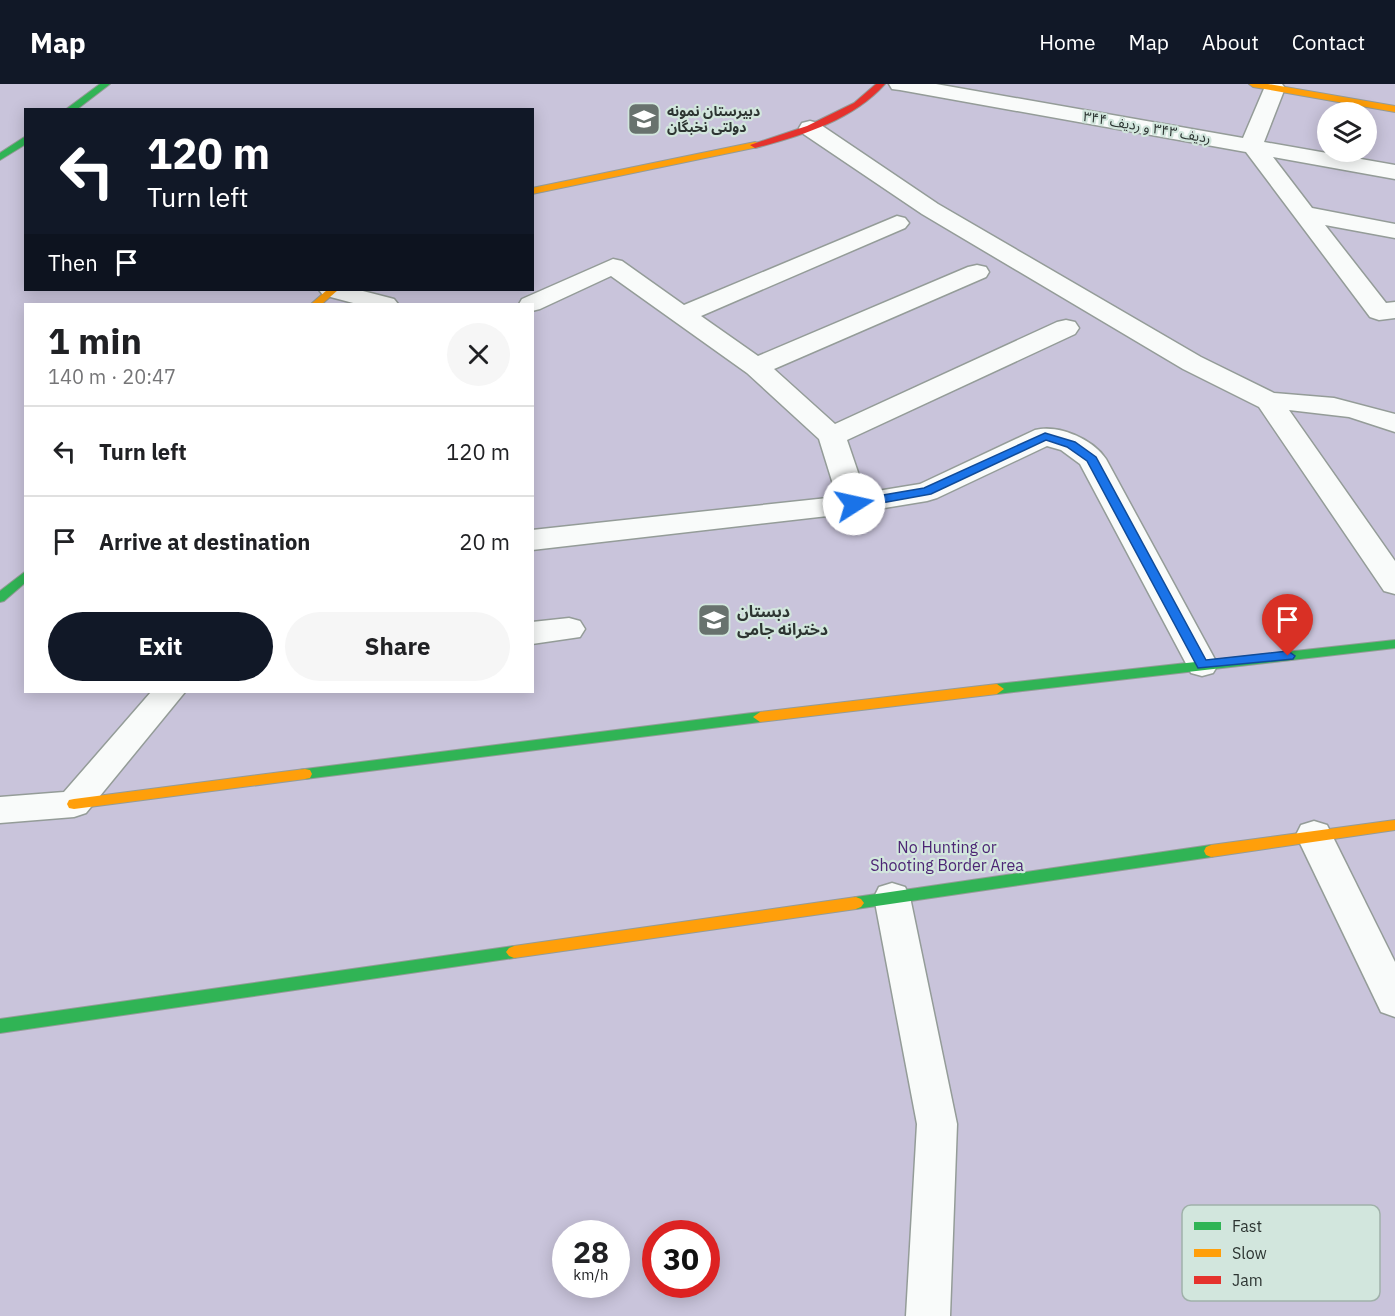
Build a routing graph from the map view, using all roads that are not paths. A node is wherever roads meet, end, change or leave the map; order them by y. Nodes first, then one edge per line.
1 (106, 84) edge
2 (881, 84) edge
3 (900, 84) edge
4 (1264, 86) edge
5 (72, 108) edge
6 (1395, 109) edge
7 (810, 128) junction
8 (24, 140) edge
9 (1252, 145) junction
10 (3, 152) edge
11 (1395, 172) edge
12 (534, 191) edge
13 (1304, 214) junction
14 (897, 223) dead end
15 (1395, 231) edge
16 (977, 273) dead end
17 (327, 295) edge
18 (379, 303) edge
19 (533, 303) edge
20 (1395, 310) edge
21 (682, 315) junction
22 (1066, 328) dead end
23 (756, 367) junction
24 (1269, 401) junction
25 (1395, 424) edge
26 (832, 436) junction
27 (854, 504) junction
28 (534, 540) edge
29 (24, 577) edge
30 (1395, 584) edge
31 (0, 598) edge
32 (569, 629) dead end
33 (534, 633) edge
34 (1395, 644) edge
35 (1203, 665) junction
36 (168, 693) edge
37 (74, 804) junction
38 (0, 810) edge
39 (1395, 825) edge
40 (1314, 835) junction
41 (892, 897) junction
42 (1395, 1001) edge
43 (0, 1026) edge
44 (928, 1316) edge

1 - 5 street
2 - 7 street
3 - 9 street, ردیف ۳۴۳ و ردیف ۳۴۴
4 - 6 street
4 - 9 street
7 - 12 street
7 - 24 street
8 - 10 street
9 - 11 street, ردیف ۳۴۳ و ردیف ۳۴۴
9 - 13 street
13 - 15 street
13 - 20 street
14 - 21 street
16 - 23 street
17 - 18 street
19 - 21 street
21 - 23 street
22 - 26 street
23 - 26 street
24 - 25 street
24 - 30 street
26 - 27 street
27 - 28 street
27 - 35 street
29 - 31 street
32 - 33 street
34 - 35 street
35 - 37 street
36 - 37 street
37 - 38 street
39 - 40 street
40 - 41 street
40 - 42 street
41 - 43 street
41 - 44 street

